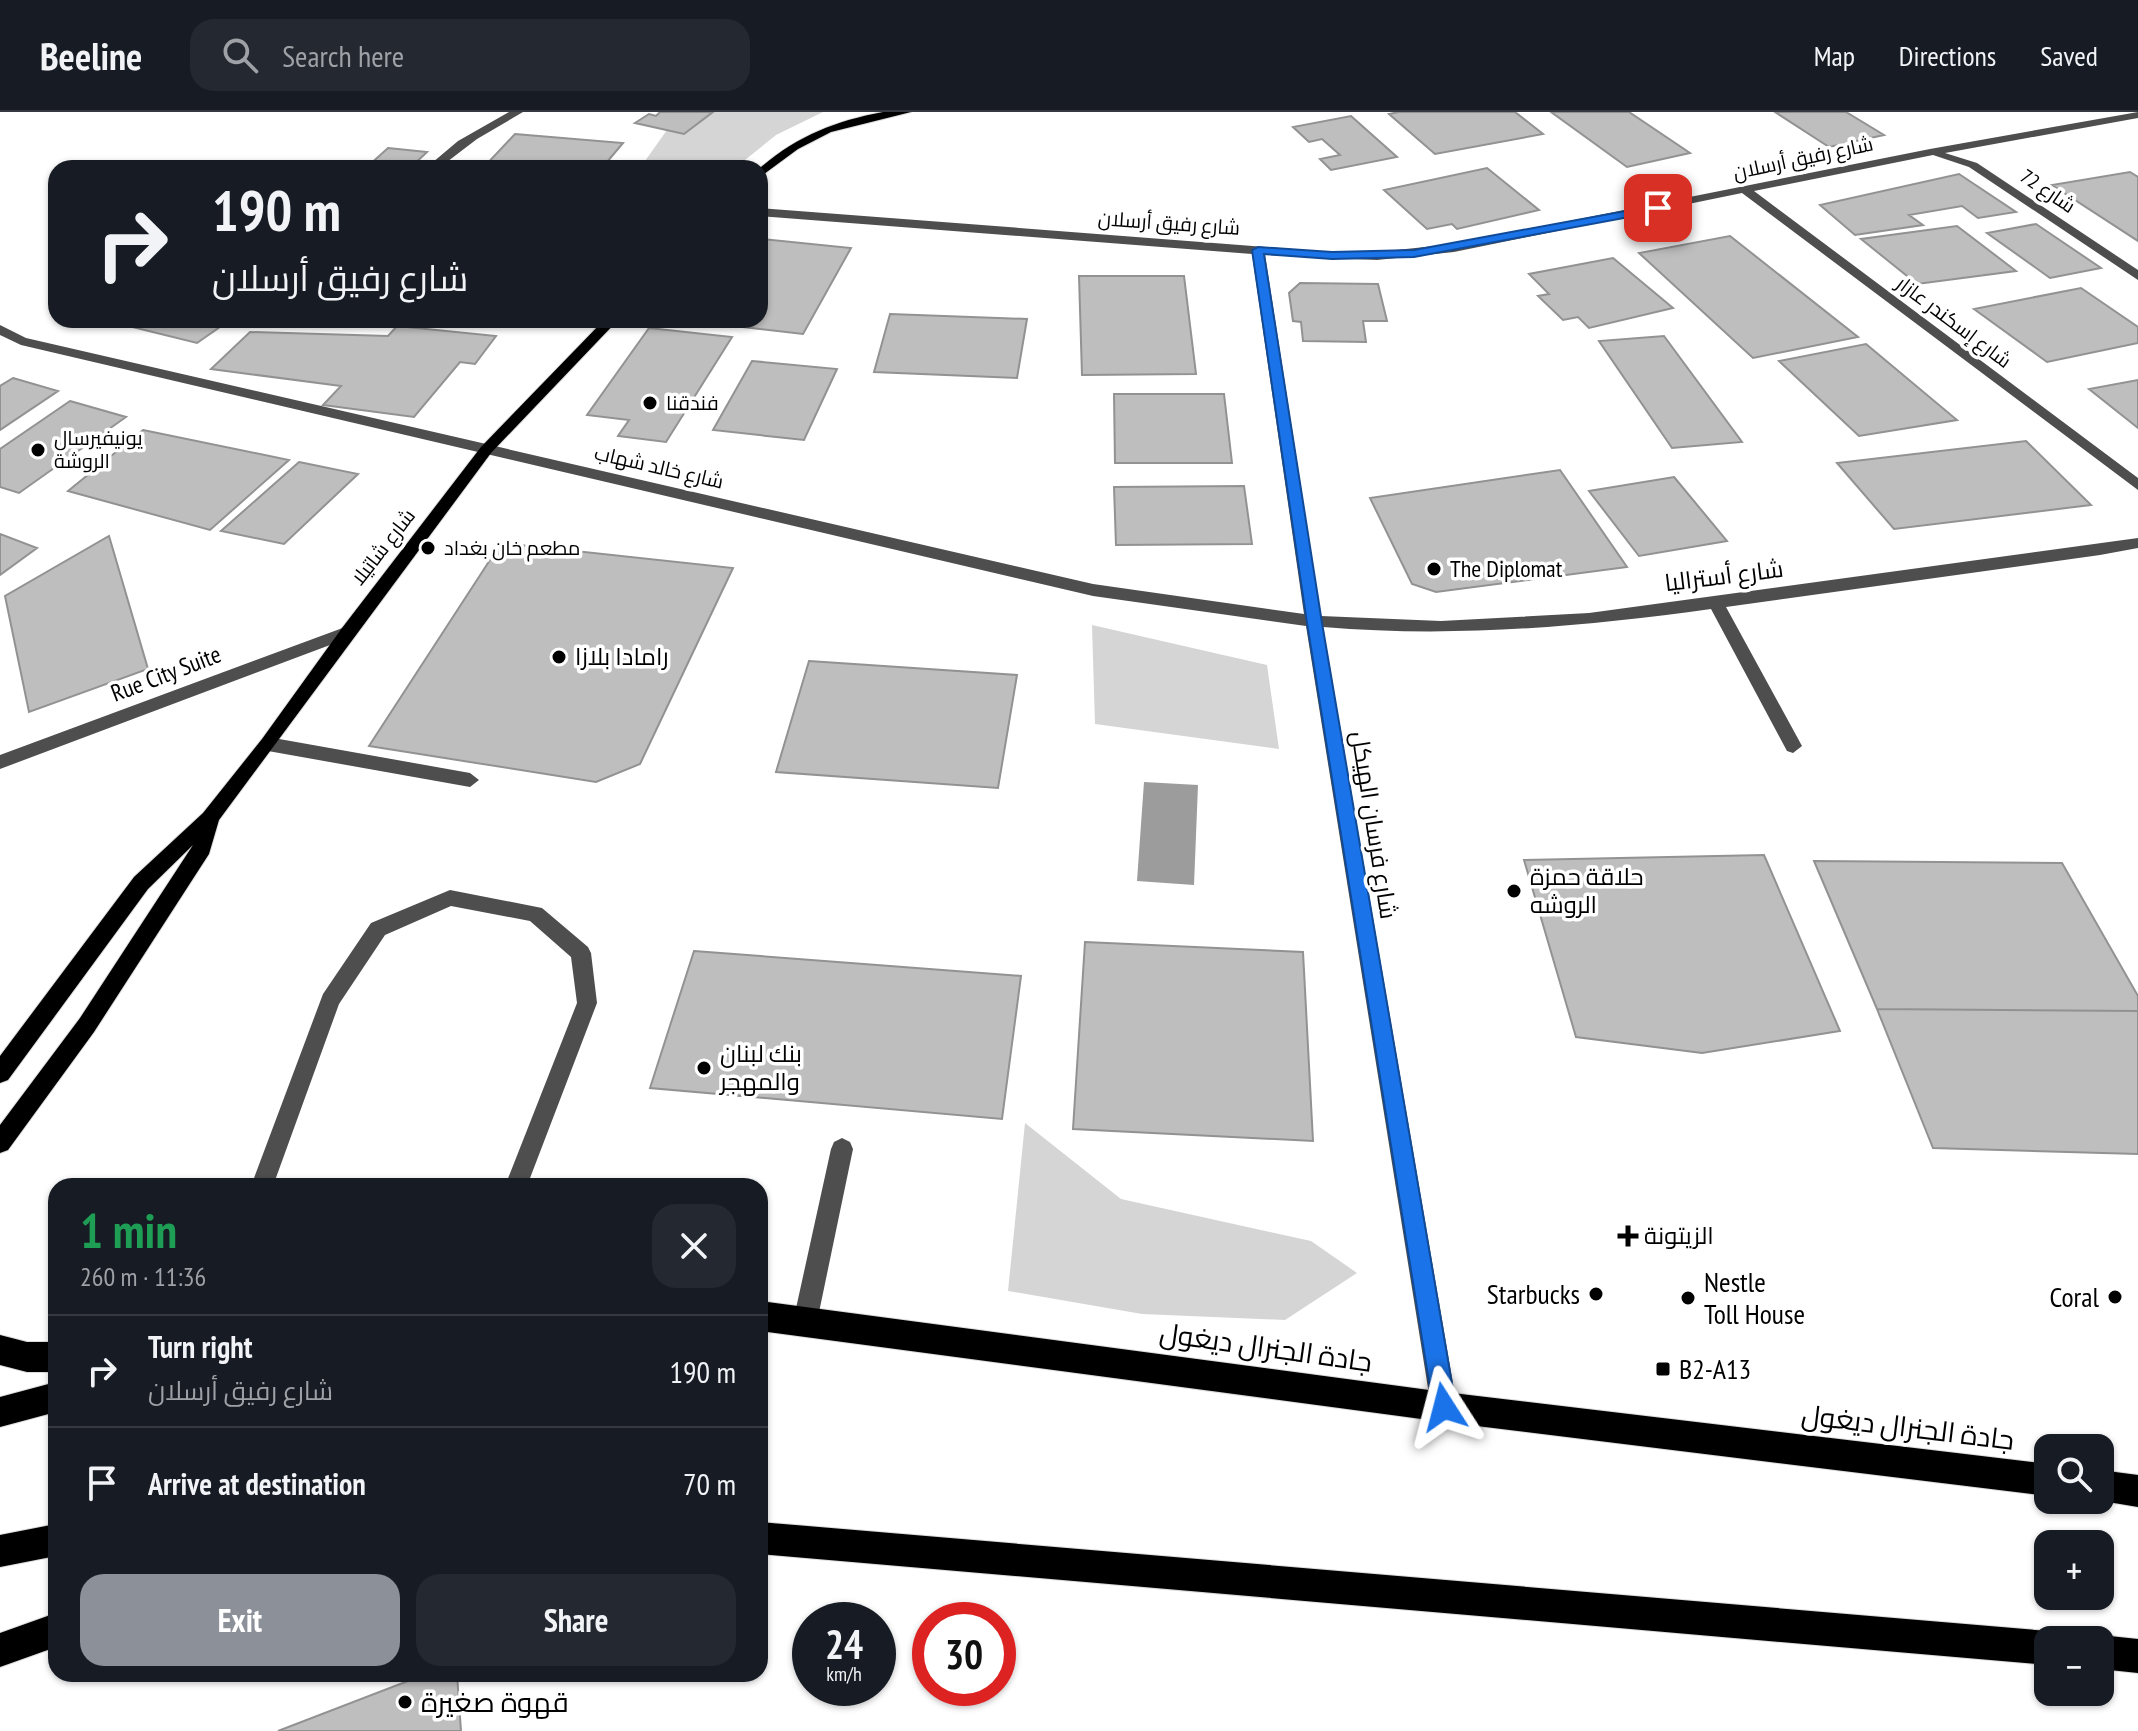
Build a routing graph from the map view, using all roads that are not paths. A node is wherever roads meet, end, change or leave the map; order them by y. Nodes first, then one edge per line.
1 (518, 112) edge
2 (906, 112) edge
3 (2138, 115) edge
4 (1930, 152) junction
5 (441, 160) edge
6 (768, 168) edge
7 (1746, 191) junction
8 (768, 213) edge
9 (1258, 250) junction
10 (2138, 276) edge
11 (603, 328) edge
12 (0, 329) edge
13 (486, 450) junction
14 (2138, 485) edge
15 (2138, 543) edge
16 (1715, 602) junction
17 (1314, 623) junction
18 (348, 632) junction
19 (268, 744) junction
20 (1793, 746) dead end
21 (0, 762) edge
22 (470, 780) dead end
23 (210, 818) junction
24 (0, 1073) edge
25 (0, 1143) edge
26 (842, 1149) dead end
27 (265, 1178) edge
28 (519, 1178) edge
29 (768, 1317) edge
30 (805, 1322) junction
31 (0, 1350) edge
32 (48, 1357) edge
33 (48, 1399) edge
34 (1444, 1407) junction
35 (0, 1412) edge
36 (2034, 1478) edge
37 (2114, 1488) edge
38 (2138, 1491) edge
39 (768, 1539) edge
40 (48, 1542) edge
41 (0, 1551) edge
42 (48, 1633) edge
43 (2034, 1647) edge
44 (0, 1650) edge
45 (2114, 1653) edge
46 (2138, 1656) edge

1 - 5 street
2 - 6 main road
3 - 4 street, شارع رفيق أرسلان
4 - 7 street, شارع رفيق أرسلان
4 - 10 street, شارع 72
7 - 9 street, شارع رفيق أرسلان
7 - 14 street, شارع إسكندر عازار
8 - 9 street, شارع رفيق أرسلان
9 - 17 street, شارع فرسان الهيكل
11 - 13 main road, شارع شاتيلا
12 - 13 street, شارع خالد شهاب
13 - 17 street, شارع خالد شهاب
13 - 18 main road, شارع شاتيلا
15 - 16 street, شارع أستراليا
16 - 17 street, شارع أستراليا
16 - 20 street
17 - 34 street, شارع فرسان الهيكل
18 - 19 main road, شارع شاتيلا
18 - 21 street, Rue City Suite
19 - 22 street
19 - 23 main road, شارع شاتيلا
23 - 24 main road, شارع شاتيلا
23 - 25 main road, شارع شاتيلا
26 - 30 street
27 - 28 street
29 - 30 highway, جادة الجنرال ديغول
30 - 34 highway, جادة الجنرال ديغول
31 - 32 highway
33 - 35 highway
34 - 36 highway, جادة الجنرال ديغول
37 - 38 highway
39 - 43 highway
40 - 41 highway
42 - 44 highway
45 - 46 highway

